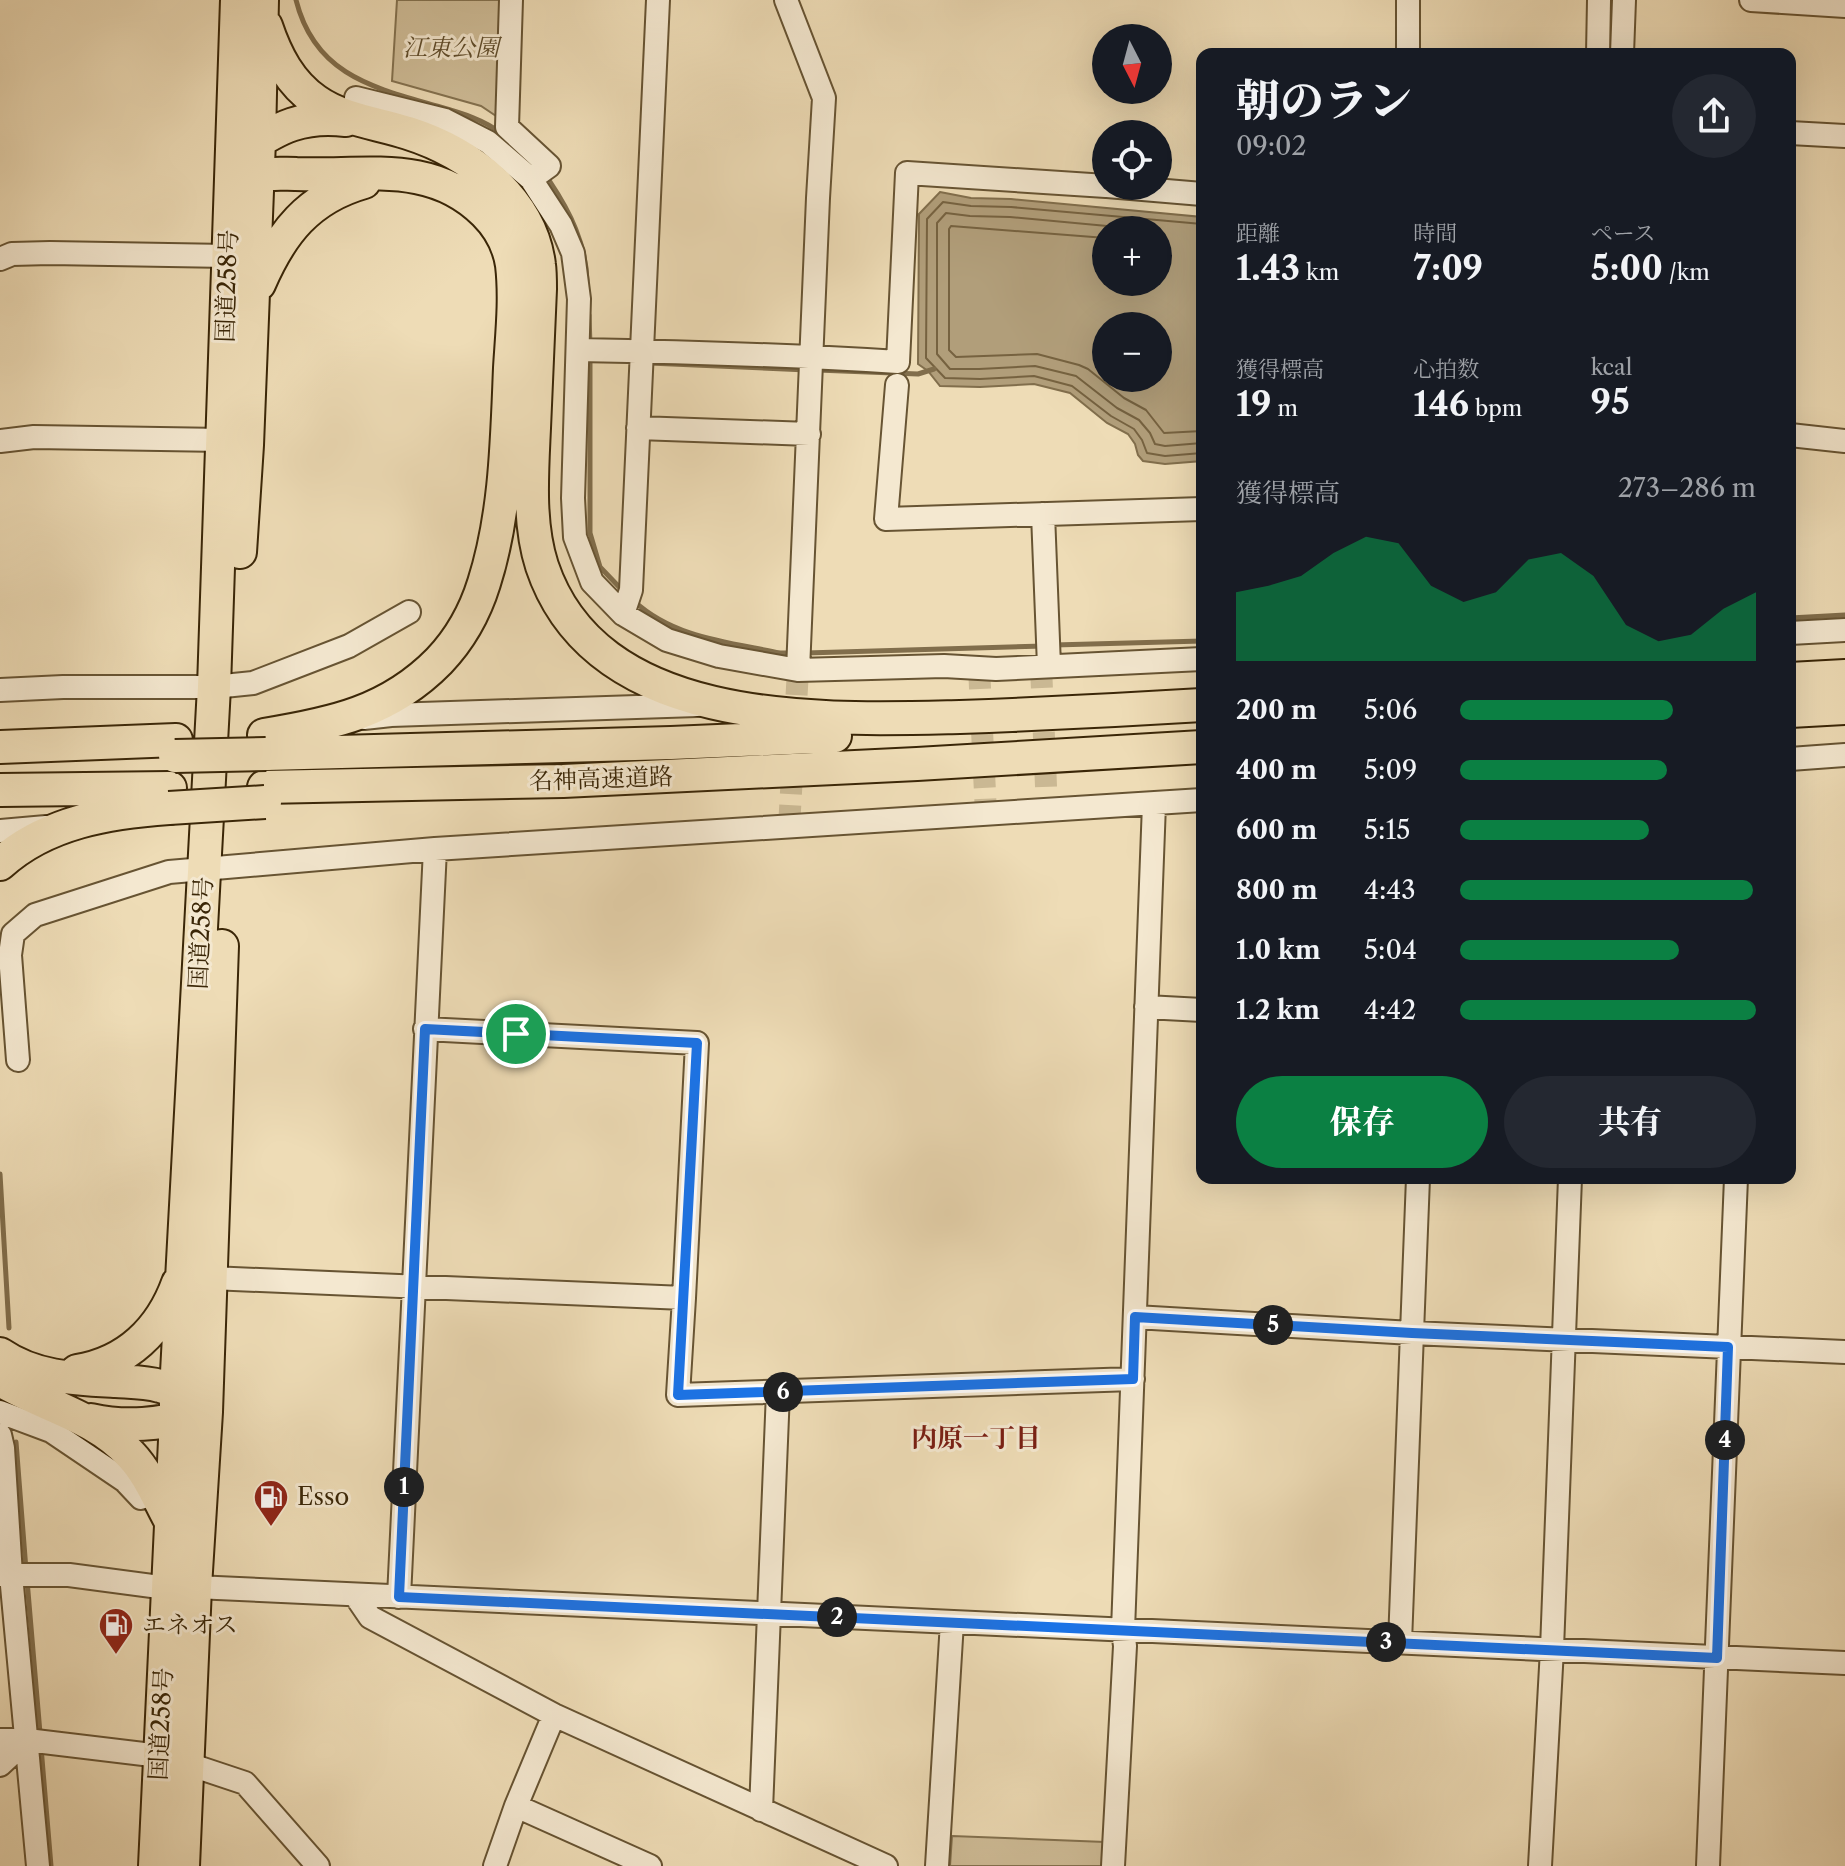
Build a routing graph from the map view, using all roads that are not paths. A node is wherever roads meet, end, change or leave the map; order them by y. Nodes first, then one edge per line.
1 (511, 0) edge
2 (658, 0) edge
3 (786, 0) edge
4 (1408, 0) edge
5 (1599, 0) edge
6 (1624, 0) edge
7 (1751, 0) edge
8 (254, 4) edge
9 (1845, 6) edge
10 (1408, 48) edge
11 (1598, 48) edge
12 (1622, 48) edge
13 (360, 110) junction
14 (1796, 133) edge
15 (1845, 136) edge
16 (259, 140) junction
17 (245, 166) junction
18 (407, 175) junction
19 (531, 179) junction
20 (1092, 185) edge
21 (1172, 192) edge
22 (1196, 194) edge
23 (228, 256) junction
24 (0, 259) edge
25 (251, 317) junction
26 (586, 350) junction
27 (641, 359) junction
28 (812, 366) junction
29 (897, 385) dead end
30 (638, 428) junction
31 (809, 434) junction
32 (1796, 436) edge
33 (223, 440) junction
34 (0, 441) edge
35 (1845, 441) edge
36 (1196, 509) edge
37 (1043, 514) junction
38 (627, 602) junction
39 (409, 612) dead end
40 (1845, 630) edge
41 (1796, 633) edge
42 (1049, 652) junction
43 (799, 659) junction
44 (1196, 659) edge
45 (1845, 676) edge
46 (1796, 679) edge
47 (223, 686) junction
48 (0, 690) edge
49 (1196, 705) edge
50 (733, 707) junction
51 (1845, 708) edge
52 (1796, 711) edge
53 (1196, 715) edge
54 (335, 722) junction
55 (265, 744) junction
56 (0, 747) edge
57 (1196, 747) edge
58 (176, 748) junction
59 (1845, 755) edge
60 (0, 758) edge
61 (1796, 759) edge
62 (0, 790) edge
63 (170, 798) junction
64 (1196, 800) edge
65 (1154, 804) junction
66 (75, 823) junction
67 (0, 831) edge
68 (435, 849) junction
69 (0, 864) edge
70 (215, 867) junction
71 (1146, 1007) junction
72 (1196, 1010) edge
73 (425, 1029) junction
74 (18, 1060) dead end
75 (1418, 1184) edge
76 (1570, 1184) edge
77 (1736, 1184) edge
78 (197, 1274) junction
79 (413, 1286) junction
80 (684, 1298) junction
81 (1135, 1317) junction
82 (1412, 1333) junction
83 (1564, 1339) junction
84 (1728, 1347) junction
85 (1845, 1352) edge
86 (0, 1354) edge
87 (46, 1374) junction
88 (1133, 1379) junction
89 (0, 1380) edge
90 (778, 1392) junction
91 (186, 1407) junction
92 (0, 1412) edge
93 (83, 1419) junction
94 (0, 1435) edge
95 (141, 1498) dead end
96 (171, 1523) junction
97 (16, 1575) edge
98 (181, 1588) junction
99 (355, 1595) junction
100 (399, 1597) junction
101 (769, 1614) junction
102 (952, 1622) junction
103 (1123, 1630) junction
104 (1400, 1642) junction
105 (1552, 1649) junction
106 (1717, 1658) junction
107 (1845, 1663) edge
108 (554, 1715) junction
109 (0, 1740) edge
110 (36, 1741) junction
111 (174, 1760) junction
112 (0, 1765) edge
113 (516, 1806) junction
114 (761, 1810) junction
115 (38, 1866) edge
116 (155, 1866) edge
117 (183, 1866) edge
118 (318, 1866) edge
119 (495, 1866) edge
120 (650, 1866) edge
121 (886, 1866) edge
122 (937, 1866) edge
123 (1113, 1866) edge
124 (1540, 1866) edge
125 (1708, 1866) edge

1 - 19 street
2 - 27 street
3 - 28 street
4 - 10 street
5 - 11 street
6 - 12 street
7 - 9 street
8 - 13 highway
8 - 16 highway, 国道258号
8 - 17 highway, 国道258号
13 - 16 highway
13 - 19 street
13 - 50 highway
14 - 15 street
16 - 17 highway, 国道258号
17 - 18 highway
17 - 23 highway, 国道258号
17 - 25 highway, 国道258号
18 - 25 highway
18 - 54 highway
19 - 26 street
20 - 28 street
21 - 22 street
23 - 24 street
23 - 33 highway, 国道258号
25 - 47 highway, 国道258号
26 - 27 street
26 - 38 street
27 - 28 street
27 - 30 street
28 - 31 street
29 - 37 street
30 - 31 street
30 - 38 street
31 - 43 street
32 - 35 street
33 - 34 street
33 - 47 highway, 国道258号
36 - 37 street
37 - 42 street
38 - 43 street
39 - 47 street
40 - 41 street
42 - 43 street
42 - 44 street
45 - 46 highway
47 - 48 street
47 - 70 highway, 国道258号
49 - 50 highway
50 - 54 street
51 - 52 highway
53 - 55 highway, 名神高速道路
54 - 55 highway
55 - 58 highway
56 - 58 highway
57 - 63 highway, 名神高速道路
58 - 60 highway
59 - 61 street
62 - 63 highway, 名神高速道路
63 - 66 highway
64 - 65 street
65 - 68 street
65 - 71 street
66 - 67 street
66 - 69 highway
68 - 70 street
68 - 73 street
70 - 74 street
70 - 78 highway, 国道258号
71 - 72 street
71 - 81 street
73 - 79 street
73 - 80 street
75 - 82 street
76 - 83 street
77 - 84 street
78 - 79 street
78 - 87 highway
78 - 91 highway, 国道258号
79 - 80 street
79 - 100 street
80 - 90 street
81 - 82 street
81 - 88 street
82 - 83 street
82 - 104 street
83 - 84 street
83 - 105 street
84 - 85 street
84 - 106 street
86 - 87 highway
87 - 91 highway
88 - 90 street
88 - 103 street
89 - 93 highway
90 - 101 street
91 - 93 highway
91 - 96 highway, 国道258号
91 - 98 highway, 国道258号
92 - 95 street
93 - 96 highway
94 - 97 street
96 - 98 highway, 国道258号
97 - 98 street
97 - 110 street
98 - 99 street
98 - 111 highway, 国道258号
99 - 100 street
99 - 108 street
100 - 101 street
101 - 102 street
101 - 114 street
102 - 103 street
102 - 122 street
103 - 104 street
103 - 123 street
104 - 105 street
105 - 106 street
105 - 124 street
106 - 107 street
106 - 125 street
108 - 113 street
108 - 114 street
109 - 110 street
110 - 111 street
110 - 112 street
110 - 115 street
111 - 116 highway, 国道258号
111 - 117 highway, 国道258号
111 - 118 street
113 - 119 street
113 - 120 street
114 - 121 street

